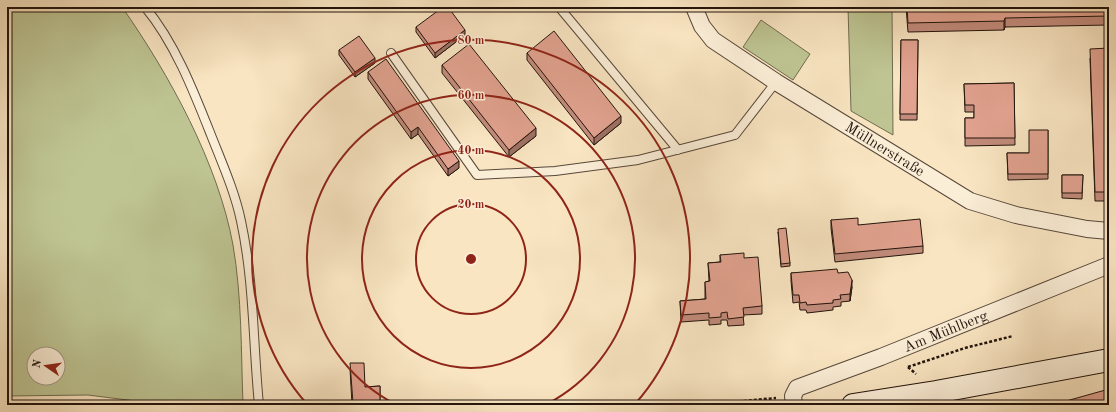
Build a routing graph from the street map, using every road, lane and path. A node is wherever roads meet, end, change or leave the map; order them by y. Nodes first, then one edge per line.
1 (144, 7) edge
2 (559, 7) edge
3 (694, 7) edge
4 (391, 53) dead end
5 (776, 82) junction
6 (678, 150) junction
7 (1109, 231) edge
8 (1109, 265) edge
9 (1013, 336) dead end
10 (881, 357) junction
11 (1109, 360) edge
12 (908, 367) junction
13 (936, 392) junction
14 (793, 401) edge
15 (259, 405) edge
16 (699, 405) edge
17 (853, 405) edge

1 - 15 lane
2 - 6 lane
3 - 5 street, Müllnerstraße
4 - 6 lane
5 - 6 lane
5 - 7 street, Müllnerstraße
8 - 10 street, Am Mühlberg
9 - 12 path
10 - 12 path
10 - 14 street, Am Mühlberg
11 - 13 main road
12 - 13 path
13 - 17 main road
14 - 16 path

